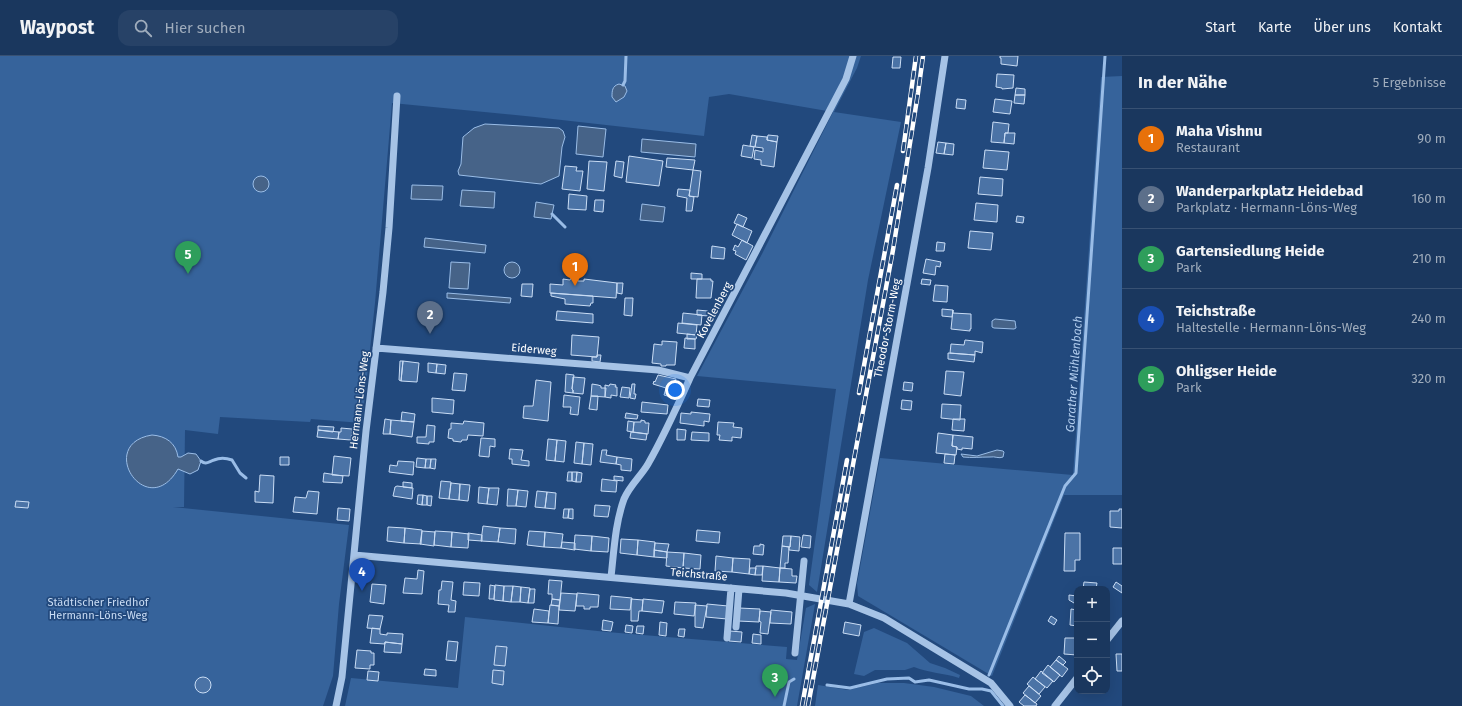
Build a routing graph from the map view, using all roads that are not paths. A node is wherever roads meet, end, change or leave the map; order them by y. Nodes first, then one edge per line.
1 (853, 56) edge
2 (945, 56) edge
3 (397, 96) dead end
4 (376, 348) junction
5 (690, 378) junction
6 (354, 555) junction
7 (804, 561) dead end
8 (611, 578) junction
9 (731, 588) junction
10 (739, 589) junction
11 (802, 595) junction
12 (849, 604) junction
13 (1122, 621) edge
14 (736, 627) dead end
15 (1110, 636) edge
16 (727, 638) dead end
17 (795, 652) dead end
18 (1074, 682) edge
19 (336, 706) edge
20 (1010, 706) edge
21 (1055, 706) edge

1 - 5 street, Kovelenberg
2 - 12 street, Theodor-Storm-Weg
3 - 4 street, Hermann-Löns-Weg
4 - 5 street, Eiderweg
4 - 6 street, Hermann-Löns-Weg
5 - 8 street, Kovelenberg
6 - 8 street, Teichstraße
6 - 19 street, Hermann-Löns-Weg
7 - 11 street
8 - 9 street, Teichstraße
9 - 10 street, Teichstraße
9 - 16 street
10 - 11 street, Teichstraße
10 - 14 street
11 - 12 street, Teichstraße
11 - 17 street
12 - 20 street, Teichstraße
13 - 15 street
18 - 21 street

